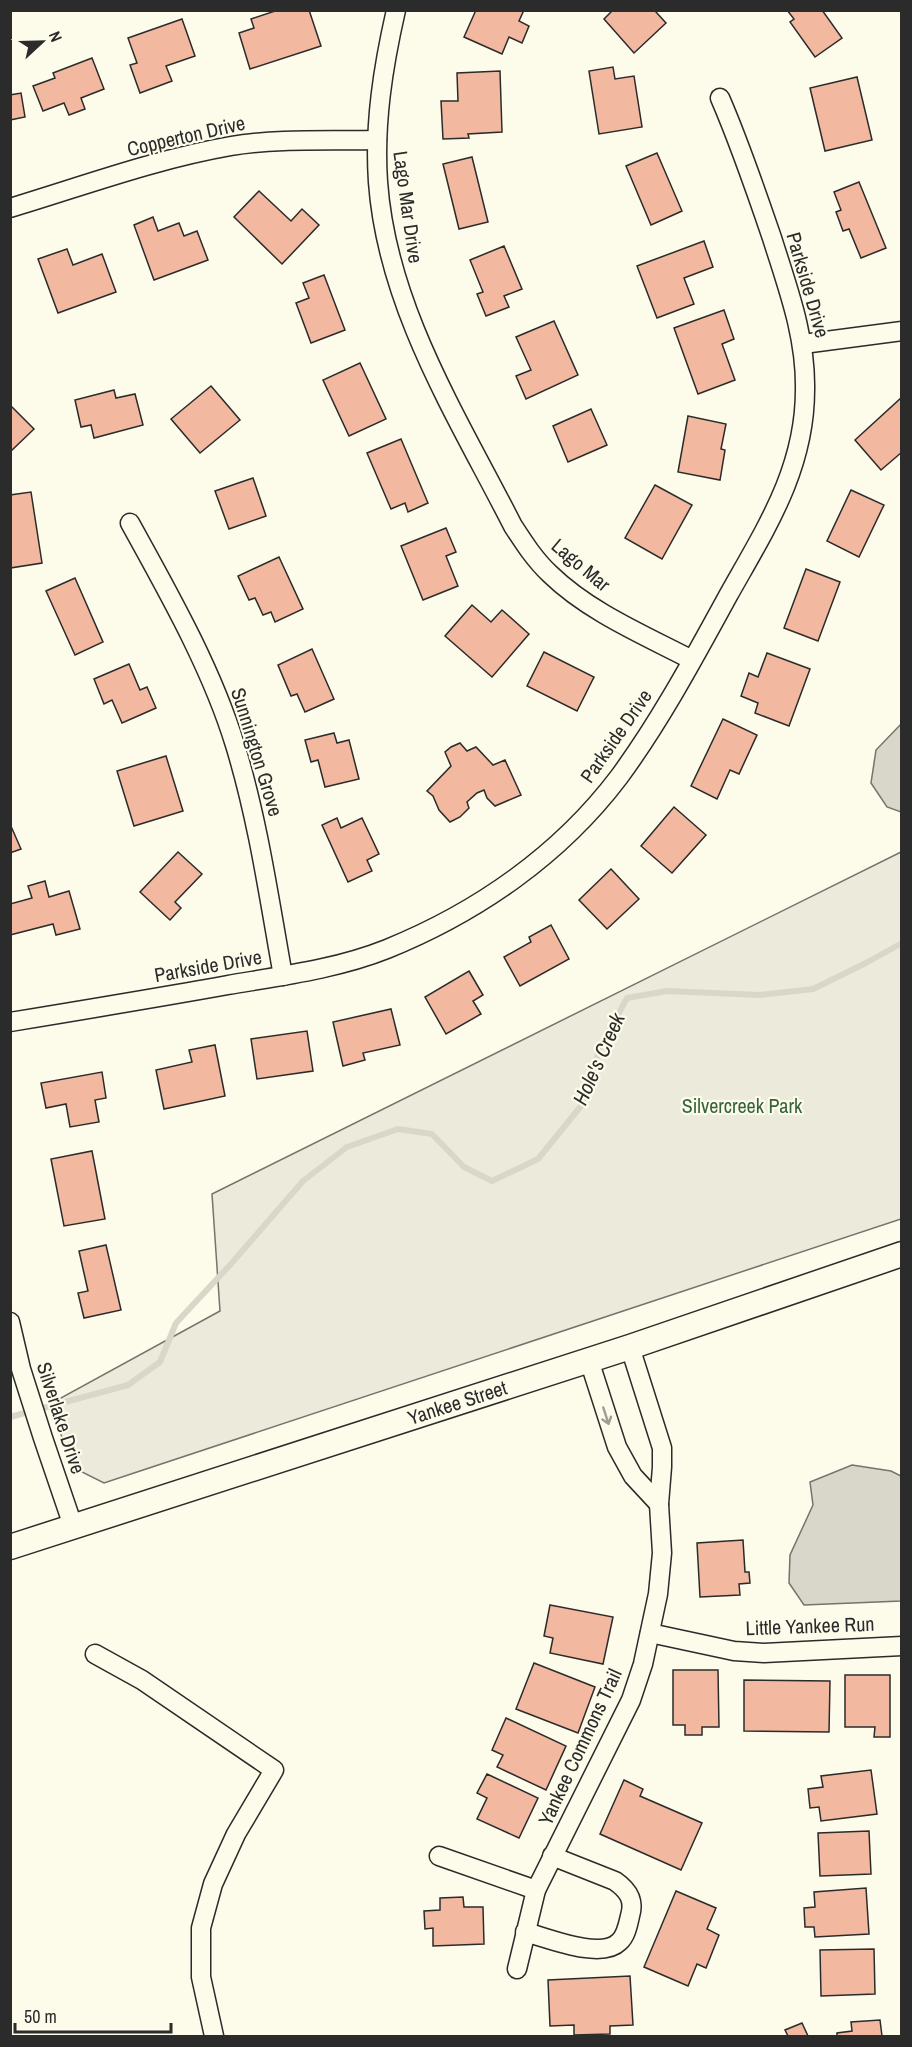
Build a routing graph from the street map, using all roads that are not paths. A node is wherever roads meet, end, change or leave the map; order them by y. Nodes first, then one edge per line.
1 (396, 10) edge
2 (720, 98) dead end
3 (377, 140) junction
4 (10, 208) edge
5 (902, 331) edge
6 (803, 344) junction
7 (481, 463) joint
8 (130, 523) dead end
9 (692, 660) junction
10 (283, 976) junction
11 (10, 1022) edge
12 (902, 1254) edge
13 (10, 1322) edge
14 (630, 1347) junction
15 (589, 1360) junction
16 (659, 1504) junction
17 (74, 1526) junction
18 (10, 1547) edge
19 (650, 1633) junction
20 (902, 1646) edge
21 (94, 1654) dead end
22 (439, 1856) dead end
23 (552, 1856) junction
24 (537, 1890) junction
25 (525, 1932) junction
26 (517, 1969) dead end
27 (214, 2037) edge

1 - 3 street, Lago Mar Drive
2 - 6 street, Parkside Drive
3 - 4 street, Copperton Drive
3 - 7 street, Lago Mar Drive
5 - 6 street
6 - 9 street, Parkside Drive
7 - 9 street, Lago Mar
8 - 10 street, Sunnington Grove
9 - 10 street, Parkside Drive
10 - 11 street, Parkside Drive
12 - 14 street, Yankee Street
13 - 17 street, Silverlake Drive
14 - 15 street, Yankee Street
14 - 16 street, Yankee Commons Trail
15 -> 16 street
15 - 17 street, Yankee Street
16 - 19 street, Yankee Commons Trail
17 - 18 street, Yankee Street
19 - 20 street, Little Yankee Run
19 - 23 street, Yankee Commons Trail
21 - 27 street
22 - 24 street
23 - 24 street, Yankee Commons Trail
23 - 25 street
24 - 25 street, Yankee Commons Trail
25 - 26 street, Yankee Commons Trail

